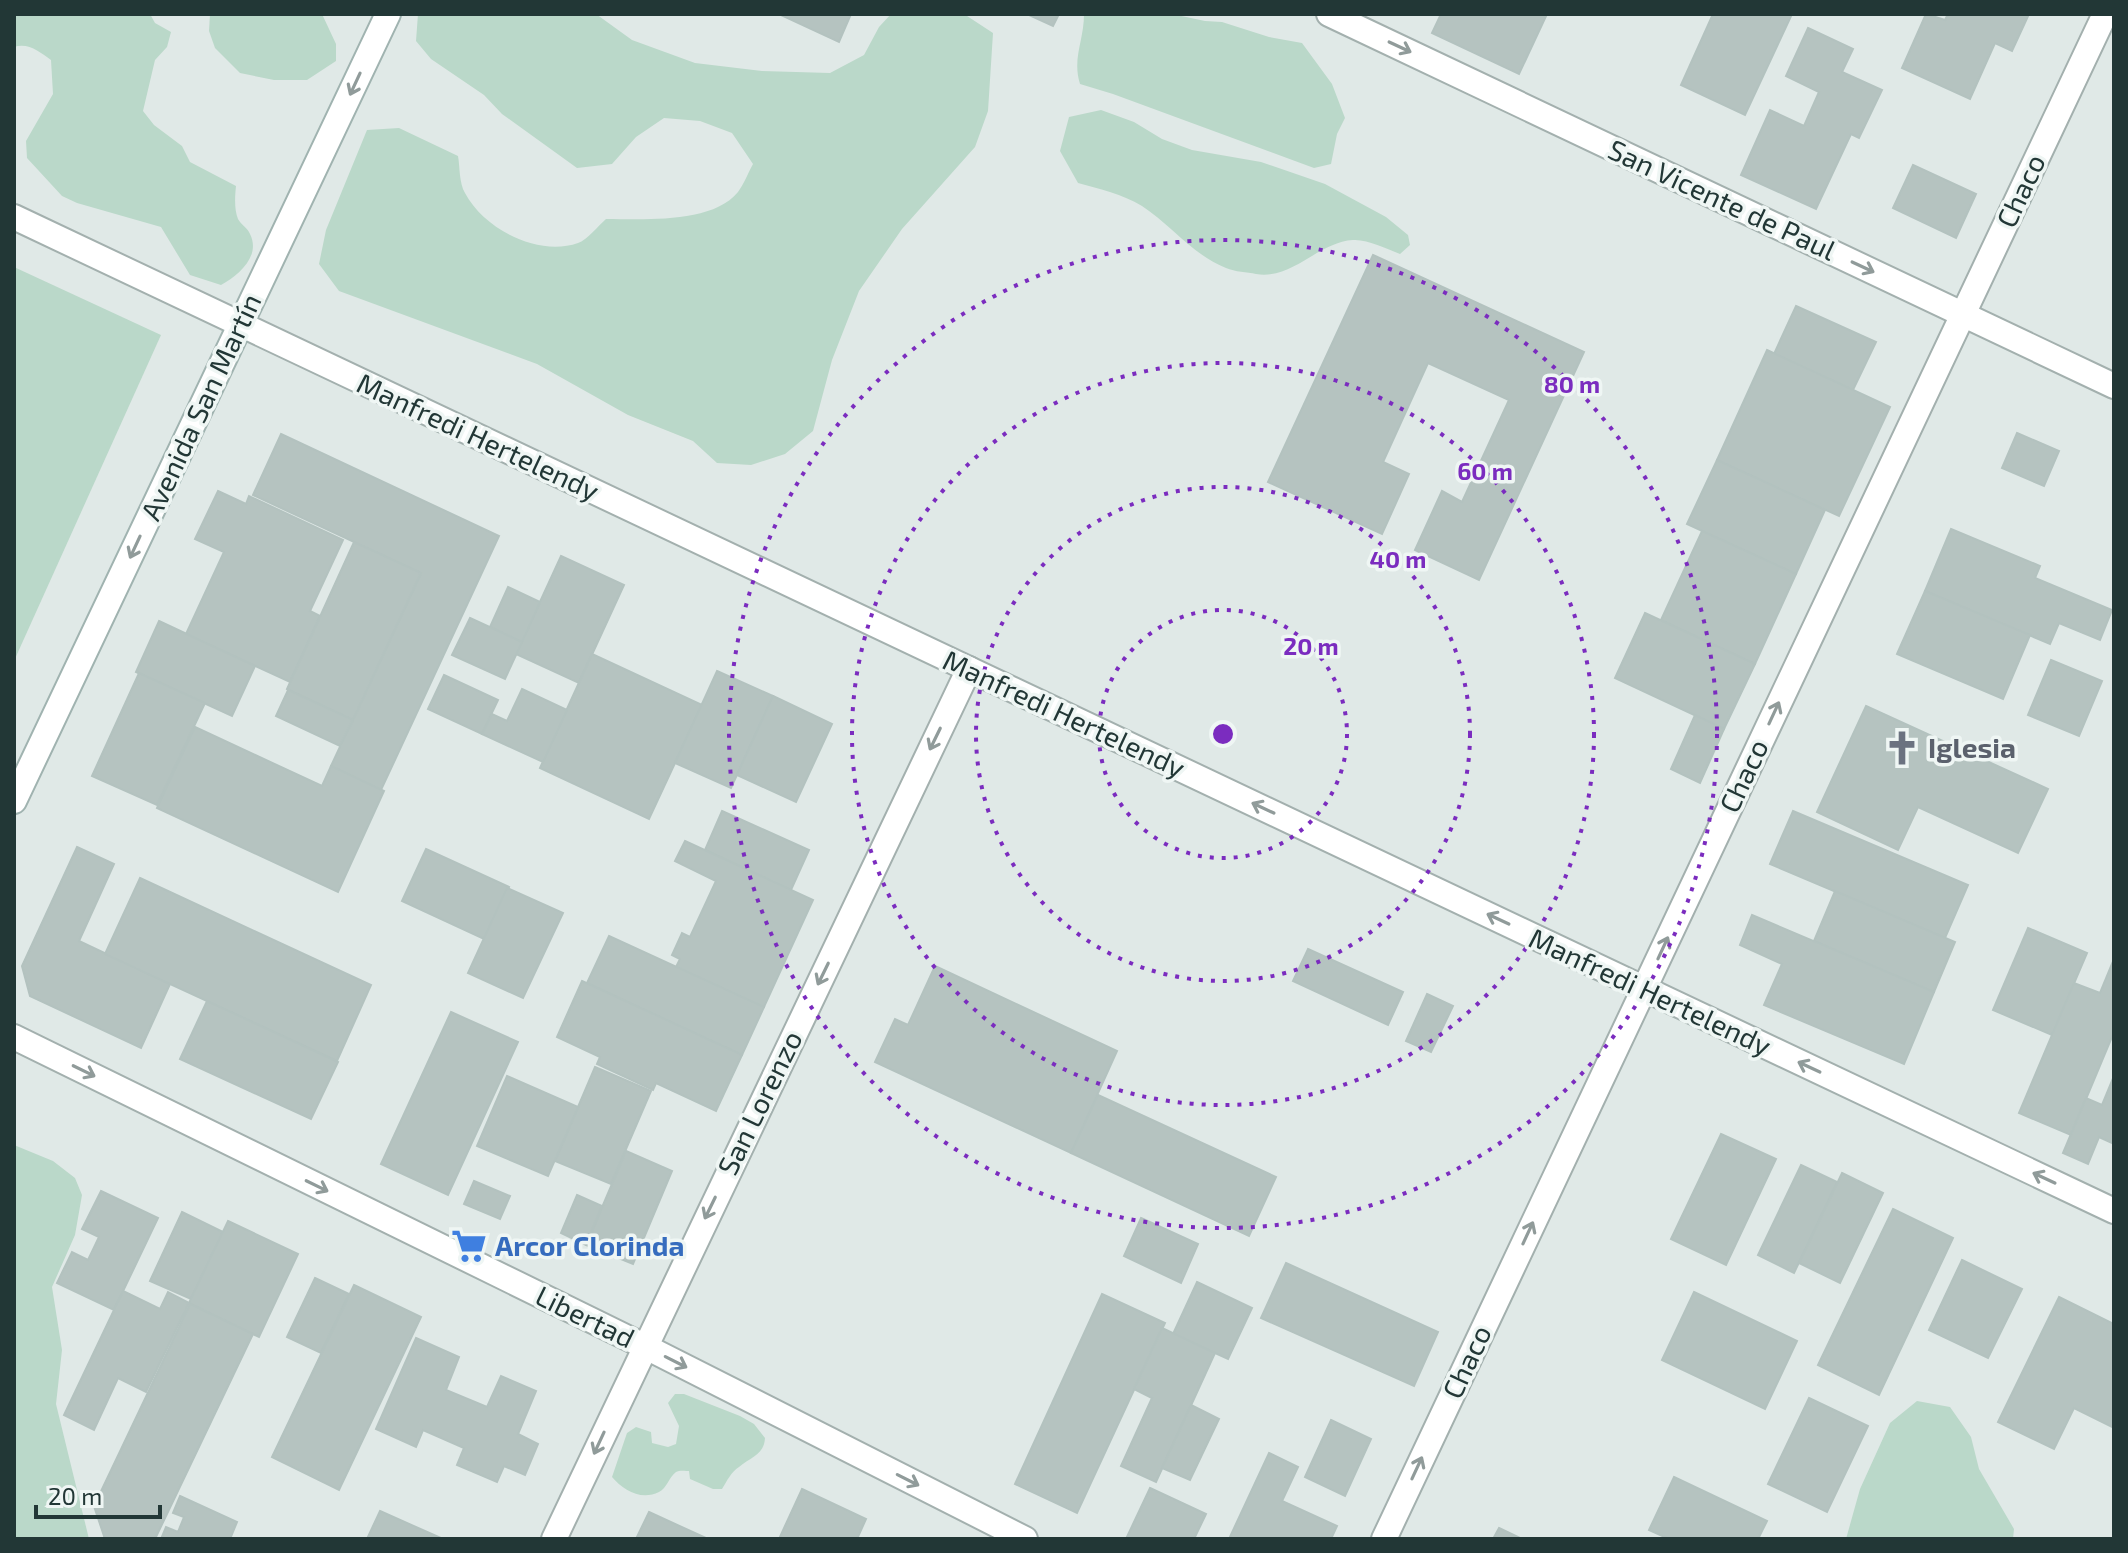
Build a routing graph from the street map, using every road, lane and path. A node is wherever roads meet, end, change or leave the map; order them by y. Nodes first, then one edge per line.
1 (388, 14) edge
2 (1329, 14) edge
3 (2105, 14) edge
4 (14, 217) edge
5 (1963, 314) junction
6 (241, 324) junction
7 (2114, 386) edge
8 (969, 669) junction
9 (14, 801) edge
10 (1644, 989) junction
11 (14, 1037) edge
12 (2114, 1211) edge
13 (644, 1346) junction
14 (554, 1539) edge
15 (1025, 1539) edge
16 (1384, 1539) edge

1 -> 6 street, Avenida San Martín
2 -> 5 street, San Vicente de Paul
3 - 5 street, Chaco
4 - 6 street, Manfredi Hertelendy
5 - 7 street, San Vicente de Paul
10 -> 5 street, Chaco
6 - 8 street, Manfredi Hertelendy
6 -> 9 street, Avenida San Martín
10 -> 8 street, Manfredi Hertelendy
8 -> 13 street, San Lorenzo
12 -> 10 street, Manfredi Hertelendy
16 -> 10 street, Chaco
11 -> 13 street, Libertad
13 -> 14 street, San Lorenzo
13 -> 15 street, Libertad

